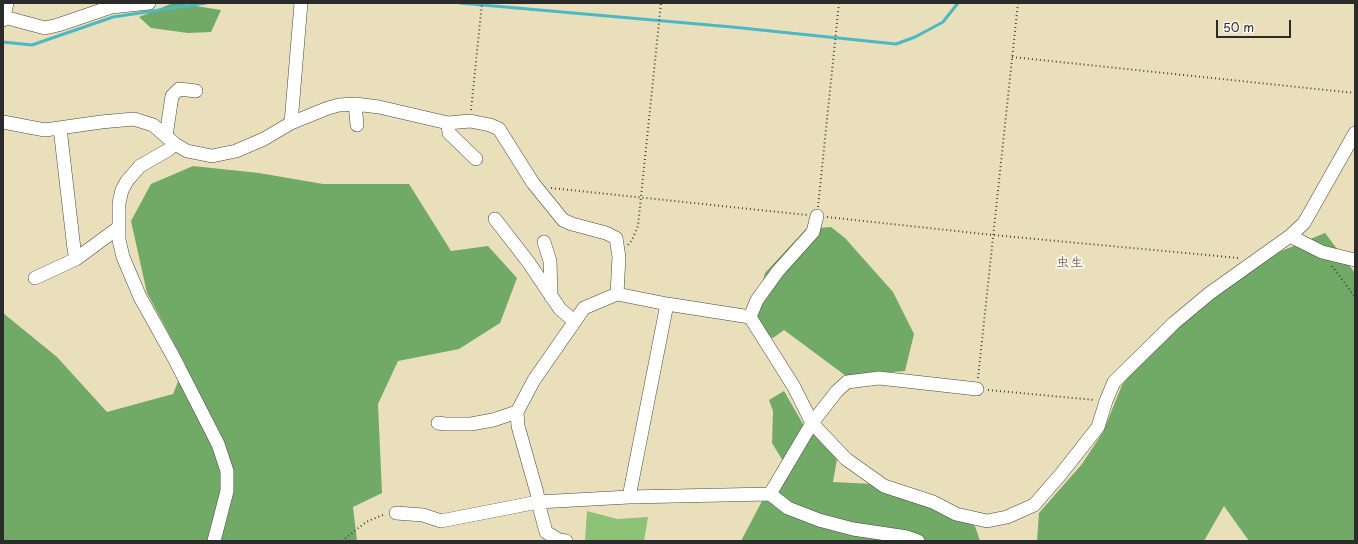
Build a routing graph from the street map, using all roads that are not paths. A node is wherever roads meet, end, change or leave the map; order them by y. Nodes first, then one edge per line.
1 (7, 3) edge
2 (149, 3) edge
3 (301, 3) edge
4 (3, 19) edge
5 (196, 92) dead end
6 (355, 104) junction
7 (3, 122) edge
8 (291, 123) junction
9 (448, 124) junction
10 (357, 125) dead end
11 (60, 128) junction
12 (1355, 133) edge
13 (171, 140) junction
14 (476, 160) dead end
15 (817, 216) road end
16 (495, 219) dead end
17 (118, 228) junction
18 (1290, 236) junction
19 (544, 242) dead end
20 (76, 259) junction
21 (1355, 260) edge
22 (36, 278) dead end
23 (616, 294) junction
24 (552, 296) junction
25 (667, 304) junction
26 (750, 317) junction
27 (574, 321) junction
28 (977, 389) road end
29 (517, 412) junction
30 (812, 422) junction
31 (438, 423) dead end
32 (770, 494) junction
33 (629, 497) junction
34 (538, 502) junction
35 (396, 513) road end
36 (214, 541) edge
37 (566, 541) edge
38 (918, 541) edge

1 - 4 street
2 - 4 street
3 - 8 street
5 - 13 street
6 - 8 street
6 - 9 street
6 - 10 street
7 - 11 street
8 - 13 street
9 - 14 street
9 - 23 street
11 - 13 street
11 - 20 street
12 - 18 street
13 - 17 street
15 - 26 street
16 - 24 street
17 - 20 street
17 - 36 street
18 - 21 street
18 - 30 street
19 - 24 street
20 - 22 street
23 - 25 street
23 - 27 street
24 - 27 street
25 - 26 street
25 - 33 street
26 - 30 street
27 - 29 street
28 - 30 street
29 - 31 street
29 - 34 street
30 - 32 street
32 - 33 street
32 - 38 street
33 - 34 street
34 - 35 street
34 - 37 street

